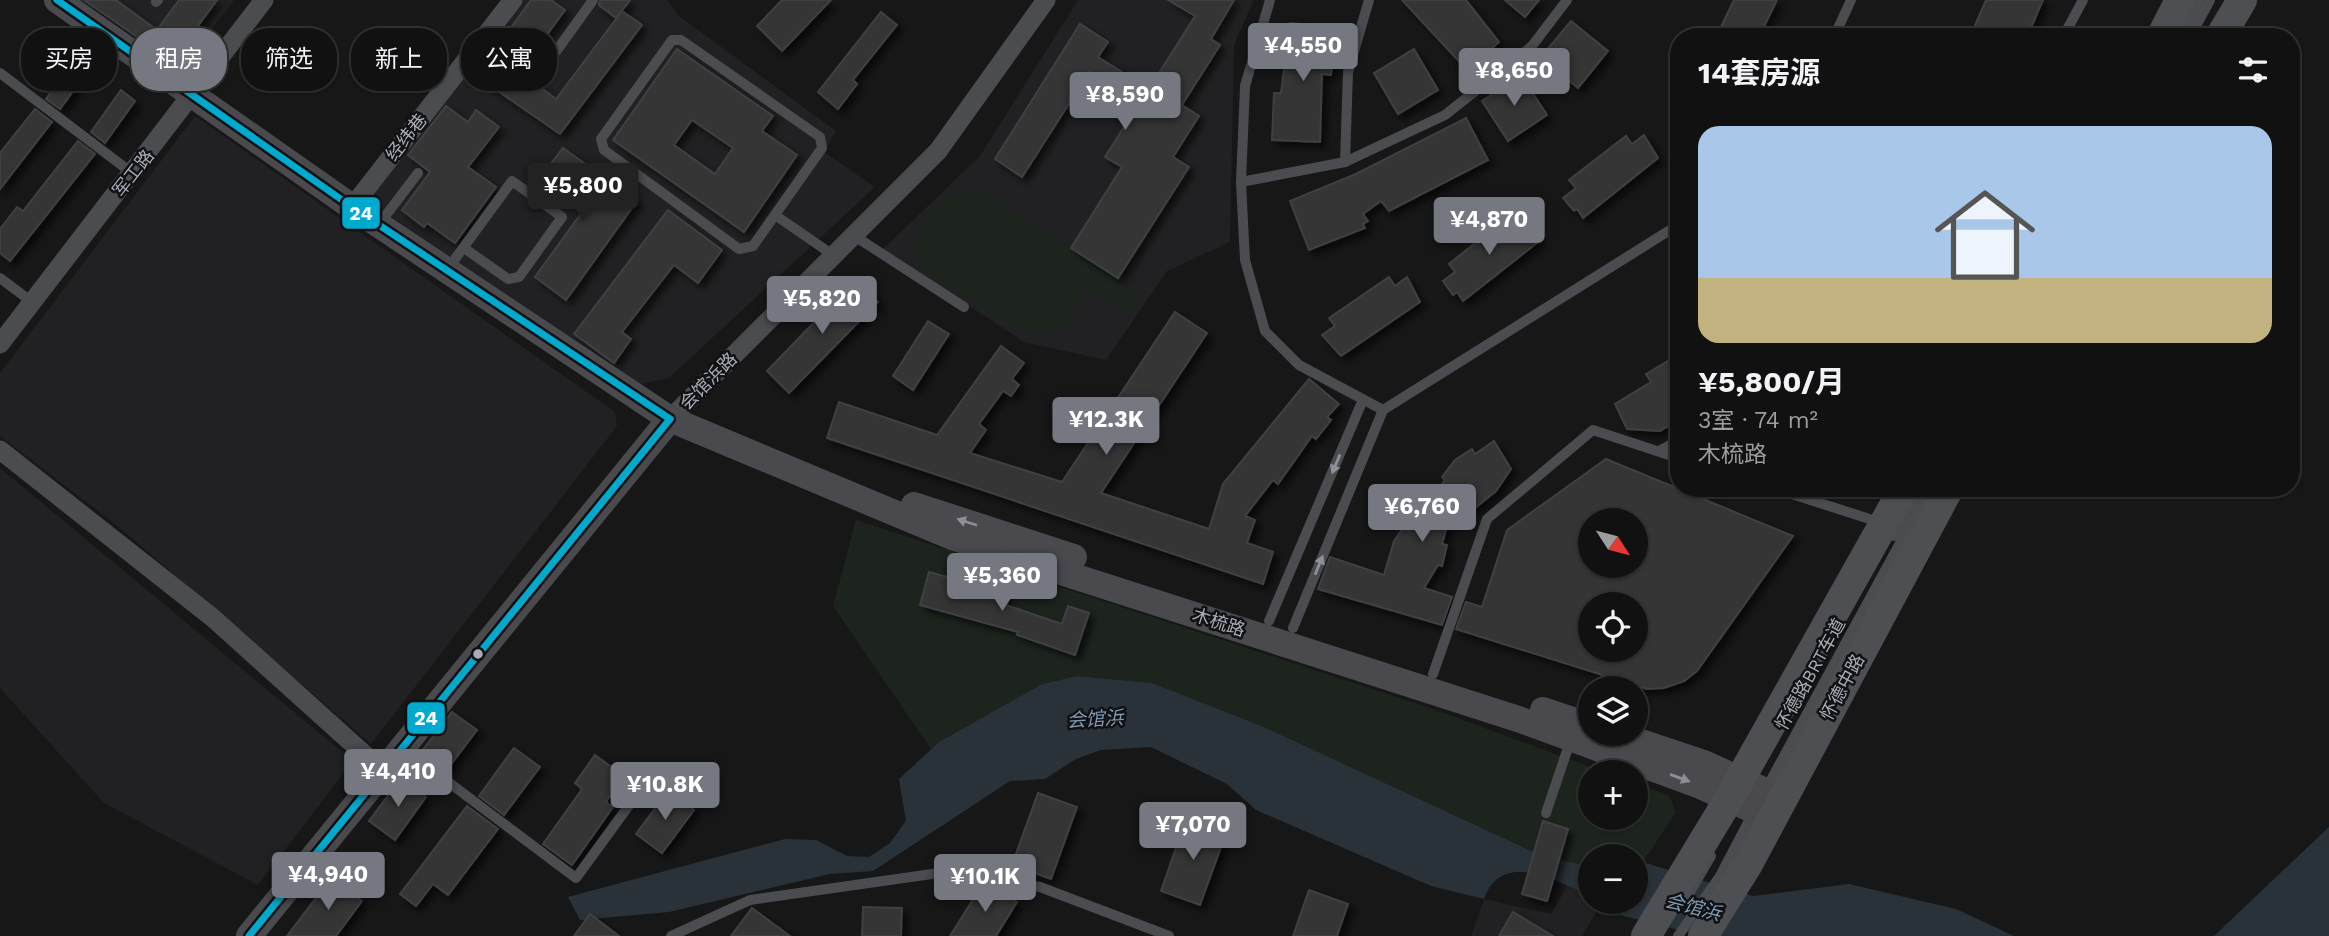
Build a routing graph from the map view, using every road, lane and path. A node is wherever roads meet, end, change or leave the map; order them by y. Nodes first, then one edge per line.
1 (57, 0) edge
2 (264, 0) edge
3 (513, 0) edge
4 (593, 0) edge
5 (1045, 0) edge
6 (1270, 0) edge
7 (1369, 0) edge
8 (1567, 0) edge
9 (1851, 0) edge
10 (2083, 0) edge
11 (2180, 0) edge
12 (2199, 0) edge
13 (2210, 0) edge
14 (2242, 0) edge
15 (1837, 28) edge
16 (2068, 28) edge
17 (2166, 28) edge
18 (2184, 28) edge
19 (2195, 28) edge
20 (2225, 28) edge
21 (557, 50) edge
22 (0, 73) edge
23 (192, 96) junction
24 (1346, 162) junction
25 (132, 173) junction
26 (418, 173) dead end
27 (1241, 182) junction
28 (352, 207) junction
29 (775, 215) junction
30 (379, 225) junction
31 (1670, 230) edge
32 (853, 235) junction
33 (464, 248) junction
34 (833, 255) junction
35 (447, 271) junction
36 (0, 278) edge
37 (32, 302) junction
38 (964, 307) dead end
39 (0, 344) edge
40 (1362, 402) junction
41 (1383, 410) junction
42 (670, 419) junction
43 (1670, 445) edge
44 (0, 450) edge
45 (1659, 452) junction
46 (1670, 455) edge
47 (1802, 497) edge
48 (1812, 497) edge
49 (1898, 497) edge
50 (1917, 497) edge
51 (1925, 497) edge
52 (1943, 497) edge
53 (1811, 500) junction
54 (1883, 524) junction
55 (1281, 625) junction
56 (1833, 641) dead end
57 (1433, 674) junction
58 (1785, 723) dead end
59 (1578, 731) edge
60 (1578, 731) edge
61 (1578, 739) edge
62 (1648, 744) edge
63 (1616, 746) edge
64 (403, 748) junction
65 (383, 771) junction
66 (642, 789) dead end
67 (1752, 800) junction
68 (1546, 813) dead end
69 (1716, 848) dead end
70 (1695, 869) junction
71 (1678, 911) dead end
72 (1671, 934) edge
73 (249, 936) edge
74 (671, 936) edge
75 (1169, 936) edge

1 - 23 street, 木梳路
2 - 23 street, 军工路
3 - 28 street, 经纬巷
4 - 21 lane
5 - 32 street, 会馆浜路
6 - 27 lane
7 - 24 lane
8 - 24 lane
9 - 15 lane
10 - 16 lane
11 - 17 main road
12 - 18 lane
13 - 19 lane
14 - 20 main road
22 - 25 lane
23 - 25 street, 军工路
23 - 28 street, 木梳路
24 - 27 lane
25 - 37 street, 军工路
26 - 30 lane
27 - 40 lane
28 - 30 street, 木梳路
29 - 29 lane
29 - 34 lane
30 - 35 street, 木梳路
31 - 41 lane
32 - 34 street, 会馆浜路
32 - 38 lane
33 - 33 lane
33 - 35 lane
34 - 42 street, 会馆浜路
35 - 42 street, 木梳路
36 - 37 lane
37 - 39 street, 军工路
40 - 41 lane
40 -> 55 lane
55 -> 41 lane
55 -> 42 street, 木梳路
42 - 59 street, 木梳路
42 - 64 street, 会馆浜路
43 - 45 lane
44 - 65 street
45 - 46 lane
45 - 57 lane
47 - 53 lane
48 - 53 lane
49 - 54 main road, 怀德中路
50 - 56 lane, 怀德路BRT车道
51 - 67 lane, 怀德路BRT车道
52 - 67 main road, 怀德中路
53 - 54 lane
54 - 67 main road, 怀德中路
55 - 57 street, 木梳路
57 - 60 street, 木梳路
58 - 67 lane, 怀德路BRT车道
61 - 68 lane
62 - 67 street
63 -> 67 street, 木梳路
64 - 65 street, 会馆浜路
64 - 66 lane
65 - 73 street, 会馆浜路
67 - 70 main road, 怀德中路
67 - 72 main road, 怀德中路
69 - 70 lane
70 - 71 lane
70 - 72 main road, 怀德中路
74 - 75 lane

